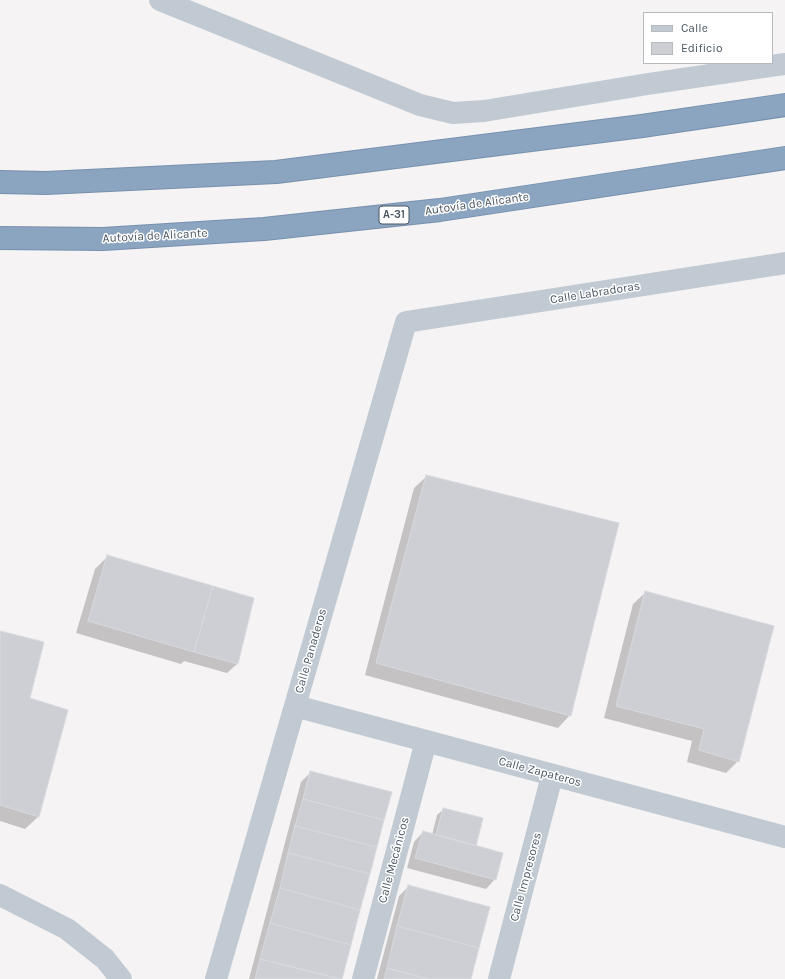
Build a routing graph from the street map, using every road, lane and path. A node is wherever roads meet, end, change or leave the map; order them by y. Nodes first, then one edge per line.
1 (160, 0) edge
2 (785, 64) edge
3 (785, 105) edge
4 (785, 158) edge
5 (0, 182) edge
6 (0, 238) edge
7 (785, 263) edge
8 (406, 322) joint
9 (295, 706) junction
10 (426, 741) junction
11 (552, 776) junction
12 (785, 837) edge
13 (0, 896) edge
14 (121, 979) edge
15 (216, 979) edge
16 (363, 979) edge
17 (499, 979) edge

1 - 2 street
3 - 5 highway
4 - 6 highway, Autovía de Alicante / A-31
7 - 8 street, Calle Labradoras
8 - 9 street, Calle Panaderos
9 - 10 street, Calle Zapateros
9 - 15 street, Calle Panaderos
10 - 11 street, Calle Zapateros
10 - 16 street, Calle Mecánicos
11 - 12 street, Calle Zapateros
11 - 17 street, Calle Impresores
13 - 14 street

